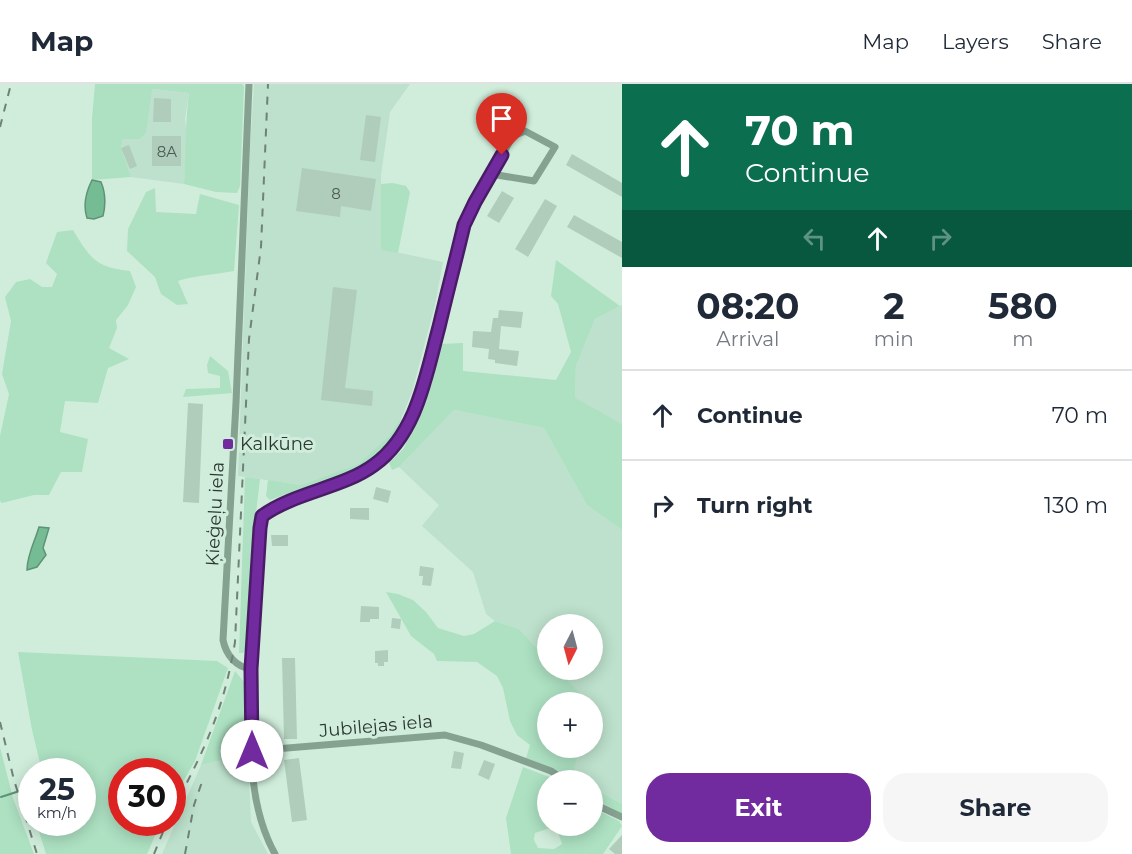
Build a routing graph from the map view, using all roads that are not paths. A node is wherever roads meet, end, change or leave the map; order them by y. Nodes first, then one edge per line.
1 (249, 84) edge
2 (491, 174) junction
3 (251, 669) junction
4 (252, 751) junction
5 (548, 770) edge
6 (603, 808) edge
7 (622, 817) edge
8 (275, 854) edge

1 - 3 street, Ķieģeļu iela
2 - 2 street
2 - 3 street
3 - 4 street
4 - 5 street, Jubilejas iela
4 - 8 street
6 - 7 street

